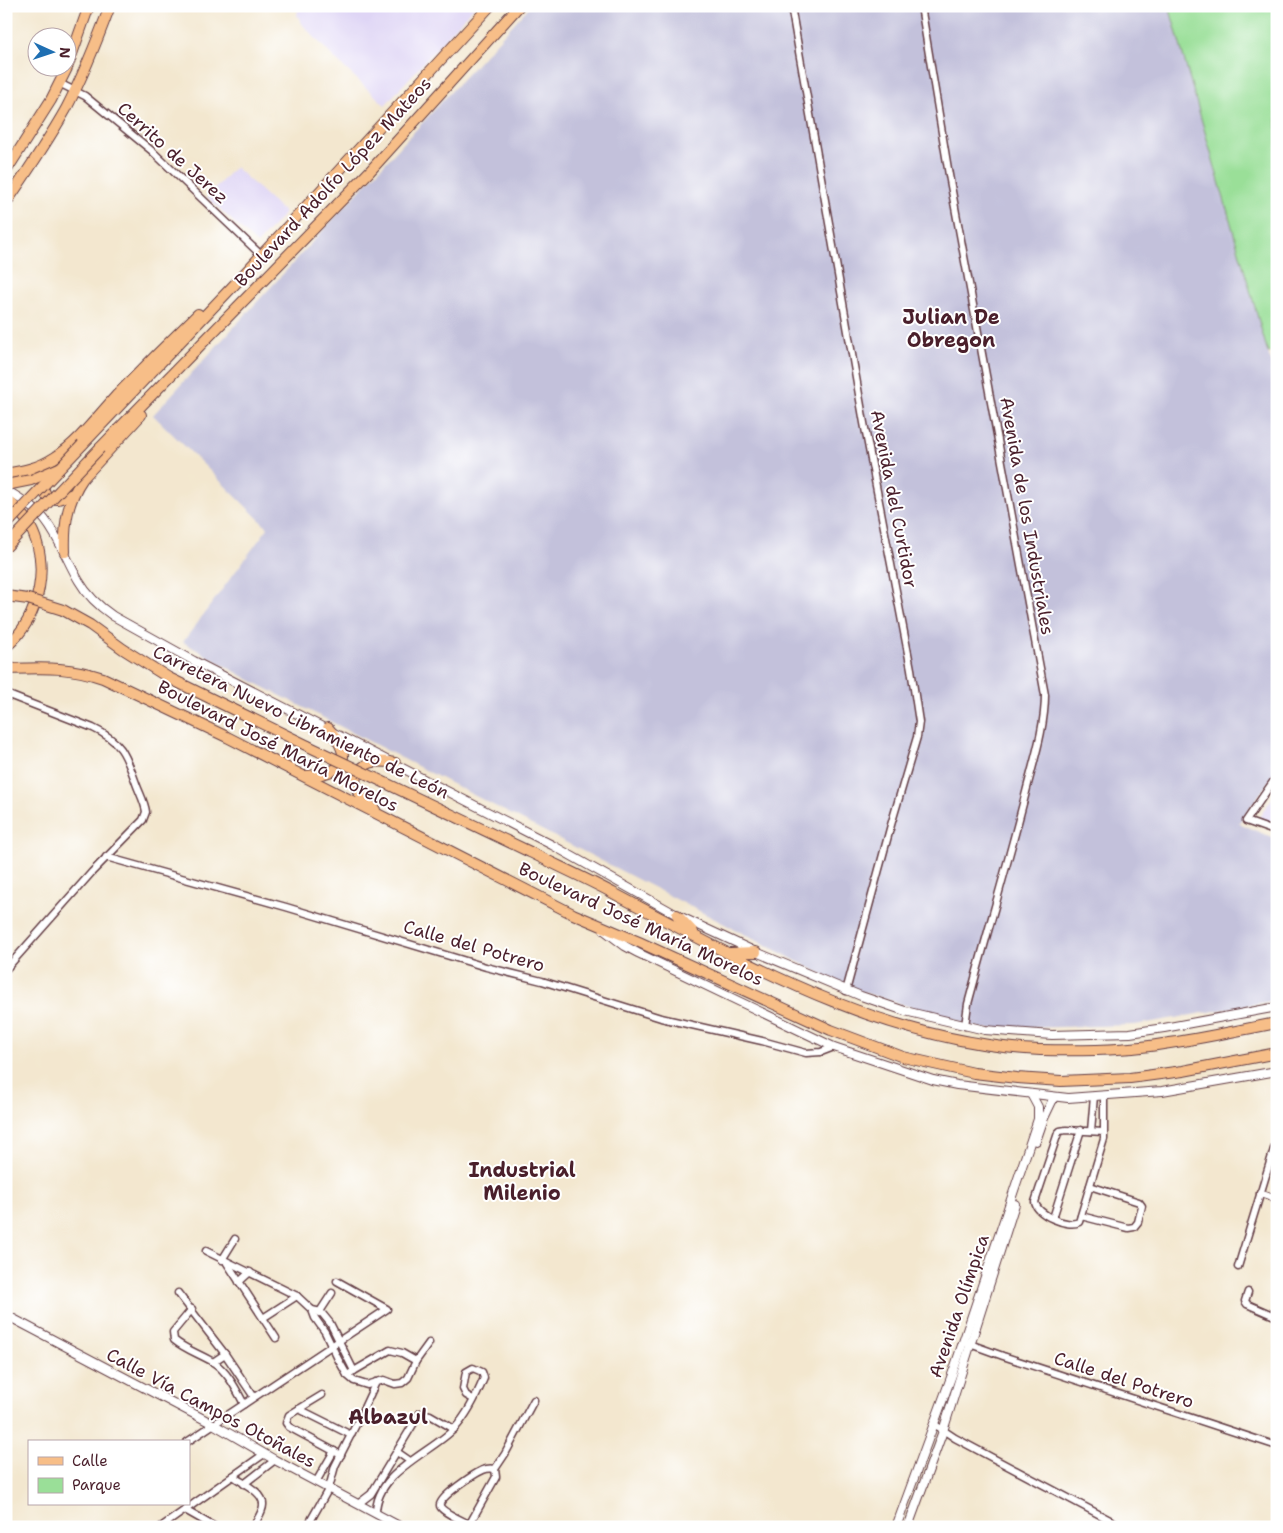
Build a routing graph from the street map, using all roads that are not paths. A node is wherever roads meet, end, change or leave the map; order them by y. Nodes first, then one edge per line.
1 (90, 6) edge
2 (110, 6) edge
3 (490, 6) edge
4 (519, 6) edge
5 (790, 6) edge
6 (921, 6) edge
7 (78, 37) edge
8 (61, 78) edge
9 (59, 83) junction
10 (75, 90) junction
11 (6, 171) edge
12 (6, 203) edge
13 (260, 254) junction
14 (235, 284) junction
15 (251, 292) junction
16 (73, 444) junction
17 (62, 467) junction
18 (6, 474) edge
19 (6, 485) edge
20 (6, 490) edge
21 (73, 494) junction
22 (6, 498) edge
23 (6, 525) edge
24 (6, 547) edge
25 (65, 552) junction
26 (6, 596) edge
27 (6, 647) edge
28 (6, 669) edge
29 (24, 669) junction
30 (6, 674) edge
31 (6, 694) edge
32 (328, 728) junction
33 (395, 763) junction
34 (304, 776) junction
35 (1277, 776) edge
36 (380, 816) junction
37 (1277, 832) edge
38 (530, 852) joint
39 (106, 857) junction
40 (676, 915) junction
41 (596, 924) junction
42 (698, 939) junction
43 (756, 952) junction
44 (728, 953) junction
45 (6, 969) edge
46 (846, 991) junction
47 (1277, 1007) edge
48 (1277, 1023) edge
49 (965, 1026) junction
50 (834, 1047) junction
51 (1277, 1053) edge
52 (1277, 1070) edge
53 (1030, 1094) junction
54 (1094, 1096) junction
55 (1104, 1096) junction
56 (1054, 1097) junction
57 (1081, 1130) junction
58 (1091, 1131) junction
59 (1104, 1132) junction
60 (1277, 1140) edge
61 (1090, 1186) junction
62 (1260, 1193) junction
63 (1277, 1199) edge
64 (1081, 1216) junction
65 (1053, 1218) junction
66 (235, 1239) dead end
67 (206, 1252) dead end
68 (224, 1261) junction
69 (1238, 1267) dead end
70 (250, 1272) junction
71 (336, 1281) dead end
72 (239, 1282) junction
73 (1248, 1292) dead end
74 (178, 1293) dead end
75 (332, 1294) dead end
76 (297, 1296) junction
77 (192, 1309) junction
78 (312, 1310) junction
79 (321, 1312) junction
80 (6, 1315) edge
81 (1277, 1316) edge
82 (263, 1318) junction
83 (315, 1318) junction
84 (276, 1338) dead end
85 (339, 1342) junction
86 (429, 1343) dead end
87 (967, 1343) junction
88 (331, 1347) junction
89 (225, 1354) junction
90 (416, 1361) junction
91 (213, 1362) junction
92 (354, 1371) junction
93 (347, 1375) junction
94 (376, 1382) junction
95 (322, 1395) dead end
96 (254, 1397) junction
97 (473, 1398) junction
98 (534, 1400) dead end
99 (244, 1404) junction
100 (299, 1409) junction
101 (213, 1424) junction
102 (934, 1424) junction
103 (454, 1429) junction
104 (943, 1431) junction
105 (351, 1435) junction
106 (190, 1440) edge
107 (1277, 1446) edge
108 (334, 1451) junction
109 (397, 1452) junction
110 (264, 1454) junction
111 (341, 1455) junction
112 (274, 1460) junction
113 (410, 1461) junction
114 (495, 1469) junction
115 (233, 1476) junction
116 (381, 1476) junction
117 (389, 1481) junction
118 (316, 1482) junction
119 (244, 1484) junction
120 (329, 1488) junction
121 (358, 1504) junction
122 (185, 1510) junction
123 (376, 1514) junction
124 (466, 1525) edge
125 (161, 1527) edge
126 (215, 1527) edge
127 (253, 1527) edge
128 (307, 1527) edge
129 (401, 1527) edge
130 (896, 1527) edge
131 (908, 1527) edge
132 (1123, 1527) edge

1 - 7 main road
2 - 10 main road
3 - 13 main road, Boulevard Adolfo López Mateos
4 - 15 main road, Boulevard Adolfo López Mateos
5 - 46 street, Avenida del Curtidor
6 - 49 street, Avenida de los Industriales
8 - 9 main road
9 - 10 street, Cerrito de Jerez
9 - 11 main road
10 - 12 main road
10 - 13 street, Cerrito de Jerez
13 - 14 main road, Boulevard Adolfo López Mateos
14 - 16 main road
14 - 17 main road, Boulevard Adolfo López Mateos, bridge
15 - 21 main road
15 - 24 main road, Boulevard Adolfo López Mateos, bridge
16 - 18 main road
16 - 21 main road
17 - 19 main road, bridge
17 - 23 main road, Boulevard Adolfo López Mateos, bridge
20 - 25 street
21 - 25 main road
22 - 27 main road, bridge
25 - 32 street
26 - 38 main road, Carretera Nuevo Libramiento de León, bridge
28 - 29 main road, Boulevard José María Morelos
29 - 30 main road
29 - 34 main road, Boulevard José María Morelos
31 - 39 street
32 - 33 street
32 - 34 main road
33 - 36 main road
33 - 40 street
34 - 36 main road, Boulevard José María Morelos
35 - 37 street
36 - 41 main road, Boulevard José María Morelos
38 - 42 main road, Boulevard José María Morelos
39 - 45 street
39 - 50 street, Calle del Potrero
40 - 42 main road
40 - 43 street
41 - 50 street
41 - 51 main road, Boulevard José María Morelos
42 - 44 main road, Boulevard José María Morelos
43 - 44 main road
43 - 46 street
44 - 48 main road, Boulevard José María Morelos
46 - 49 street
47 - 49 street
50 - 53 street
52 - 55 street
53 - 56 street
53 - 87 street, Avenida Olímpica
54 - 55 street
54 - 56 street
54 - 58 street
55 - 59 street
56 - 87 street, Avenida Olímpica
57 - 58 street
57 - 65 street
57 - 65 street
58 - 59 street
59 - 61 street
60 - 62 street
61 - 64 street
61 - 64 street
62 - 63 street
62 - 69 street
64 - 65 street
66 - 68 street
67 - 68 street
68 - 70 street
68 - 72 street
70 - 72 street
70 - 76 street
71 - 85 street
72 - 82 street
73 - 81 street
74 - 77 street
75 - 79 street
76 - 78 street
76 - 82 street
77 - 89 street
77 - 91 street
78 - 79 street
78 - 83 street
79 - 83 street
79 - 85 street
80 - 101 street, Calle Vía Campos Otoñales
82 - 84 street
83 - 88 street
85 - 88 street
85 - 92 street
86 - 90 street
87 - 102 street, Avenida Olímpica
87 - 104 street, Avenida Olímpica
87 - 107 street, Calle del Potrero
88 - 93 street
88 - 96 street
89 - 91 street
89 - 96 street
90 - 92 street
90 - 94 street
91 - 99 street
92 - 93 street
93 - 94 street
94 - 105 street
95 - 100 street
96 - 99 street
97 - 97 street
97 - 103 street
98 - 114 street
99 - 101 street
100 - 105 street
100 - 108 street
101 - 106 street
101 - 110 street, Calle Vía Campos Otoñales
102 - 104 street
102 - 130 street, Avenida Olímpica
103 - 109 street
103 - 113 street
104 - 131 street, Avenida Olímpica
104 - 132 street
105 - 111 street
108 - 111 street
108 - 118 street
109 - 113 street
109 - 116 street
110 - 112 street, Calle Vía Campos Otoñales
110 - 115 street
111 - 120 street
112 - 118 street, Calle Vía Campos Otoñales
112 - 119 street
113 - 117 street
114 - 124 street
114 - 124 street
115 - 119 street
115 - 122 street
116 - 117 street
116 - 121 street
117 - 123 street
118 - 120 street, Calle Vía Campos Otoñales
119 - 127 street
120 - 121 street, Calle Vía Campos Otoñales
120 - 128 street
121 - 123 street, Calle Vía Campos Otoñales
122 - 125 street
122 - 126 street
123 - 129 street, Calle Vía Campos Otoñales

